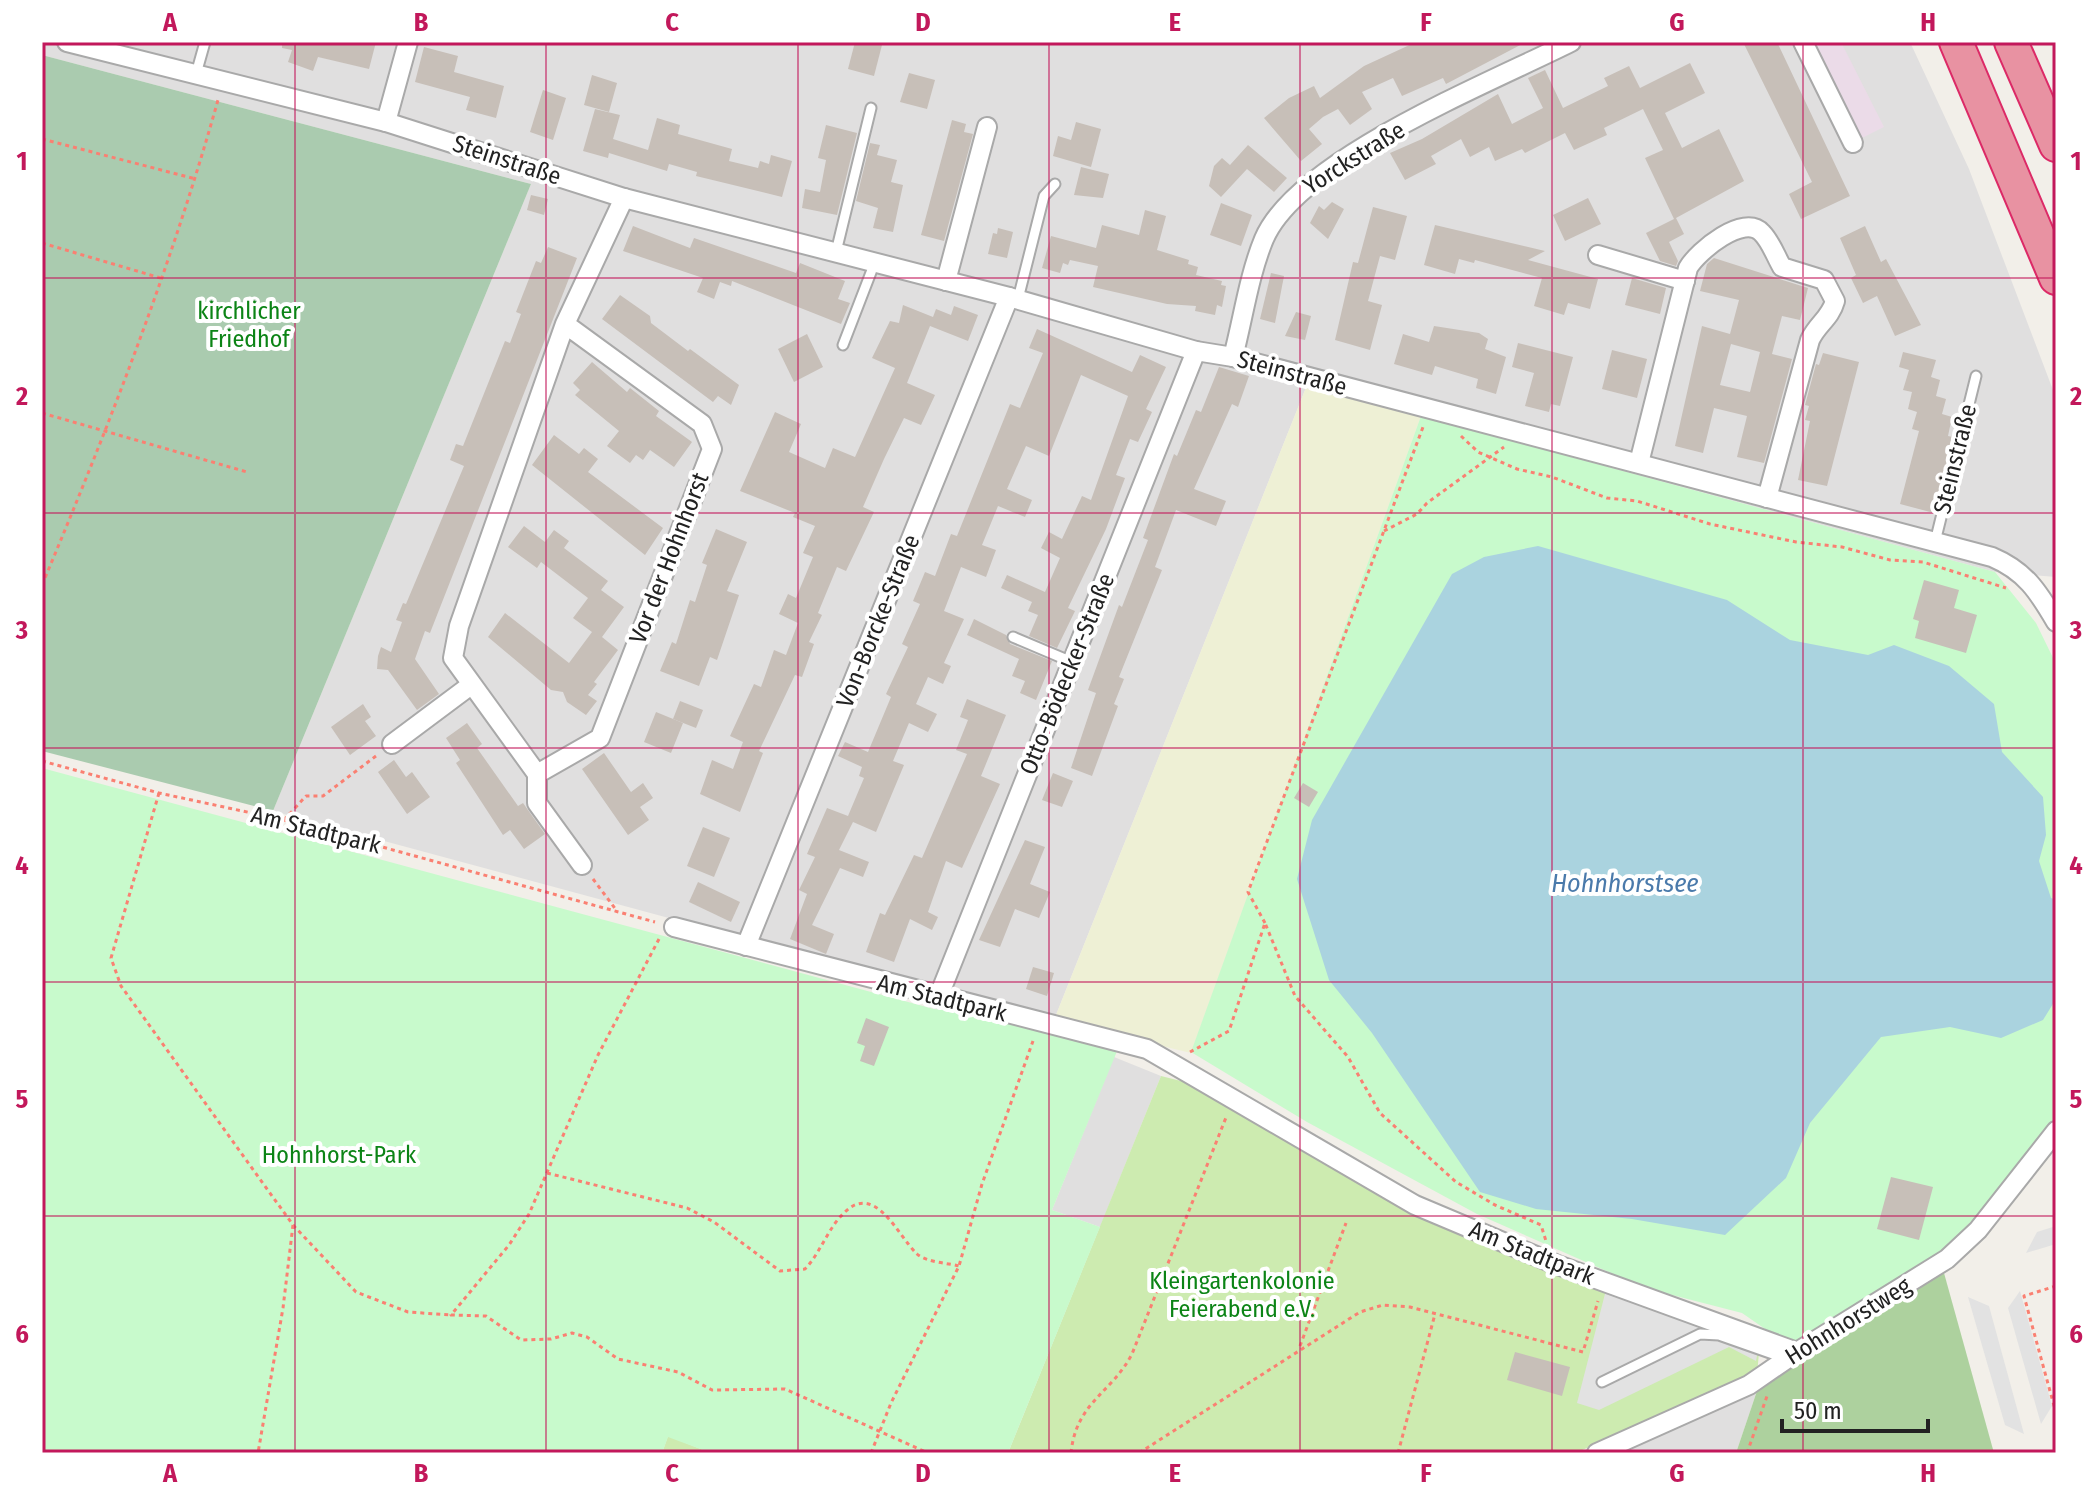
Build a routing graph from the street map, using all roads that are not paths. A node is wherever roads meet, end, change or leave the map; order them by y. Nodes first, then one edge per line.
1 (67, 42) edge
2 (205, 42) edge
3 (408, 42) edge
4 (1571, 42) edge
5 (1803, 42) edge
6 (1956, 42) edge
7 (2011, 42) edge
8 (196, 74) junction
9 (871, 108) dead end
10 (386, 122) junction
11 (987, 127) dead end
12 (1853, 143) dead end
13 (2056, 145) edge
14 (1055, 184) dead end
15 (624, 198) junction
16 (836, 252) junction
17 (1598, 255) dead end
18 (875, 262) junction
19 (2056, 278) edge
20 (946, 281) junction
21 (1685, 281) junction
22 (1014, 298) junction
23 (565, 324) junction
24 (843, 345) dead end
25 (1196, 351) junction
26 (1233, 357) junction
27 (1976, 376) dead end
28 (1639, 463) junction
29 (1767, 498) junction
30 (1935, 542) junction
31 (2056, 622) edge
32 (1013, 637) dead end
33 (1072, 662) junction
34 (471, 685) junction
35 (392, 744) road end
36 (537, 774) junction
37 (582, 865) road end
38 (669, 926) road end
39 (746, 946) junction
40 (938, 998) junction
41 (2056, 1131) edge
42 (1787, 1358) junction
43 (1602, 1382) dead end
44 (1597, 1453) edge

1 - 8 street, Steinstraße
2 - 8 lane
3 - 10 street
4 - 26 street, Yorckstraße
5 - 12 street
6 - 19 highway
7 - 13 highway
8 - 10 street, Steinstraße
9 - 16 lane
10 - 15 street, Steinstraße
11 - 20 street
14 - 22 lane
15 - 16 street, Steinstraße
15 - 23 street
16 - 18 street, Steinstraße
17 - 21 street
18 - 20 street, Steinstraße
18 - 24 lane
20 - 22 street, Steinstraße
21 - 28 street
21 - 29 street
22 - 25 street, Steinstraße
22 - 39 street, Von-Borcke-Straße
23 - 34 street
23 - 36 street, Vor der Hohnhorst
25 - 26 street, Steinstraße
25 - 33 street, Otto-Bödecker-Straße
26 - 28 street, Steinstraße
27 - 30 lane, Steinstraße
28 - 29 street, Steinstraße
29 - 30 street, Steinstraße
30 - 31 street, Steinstraße
32 - 33 lane
33 - 40 street, Otto-Bödecker-Straße
34 - 35 street
34 - 36 street
36 - 37 street
38 - 39 street, Am Stadtpark
39 - 40 street, Am Stadtpark
40 - 42 street, Am Stadtpark
41 - 42 street, Hohnhorstweg
42 - 43 lane
42 - 44 street, Hohnhorstweg

